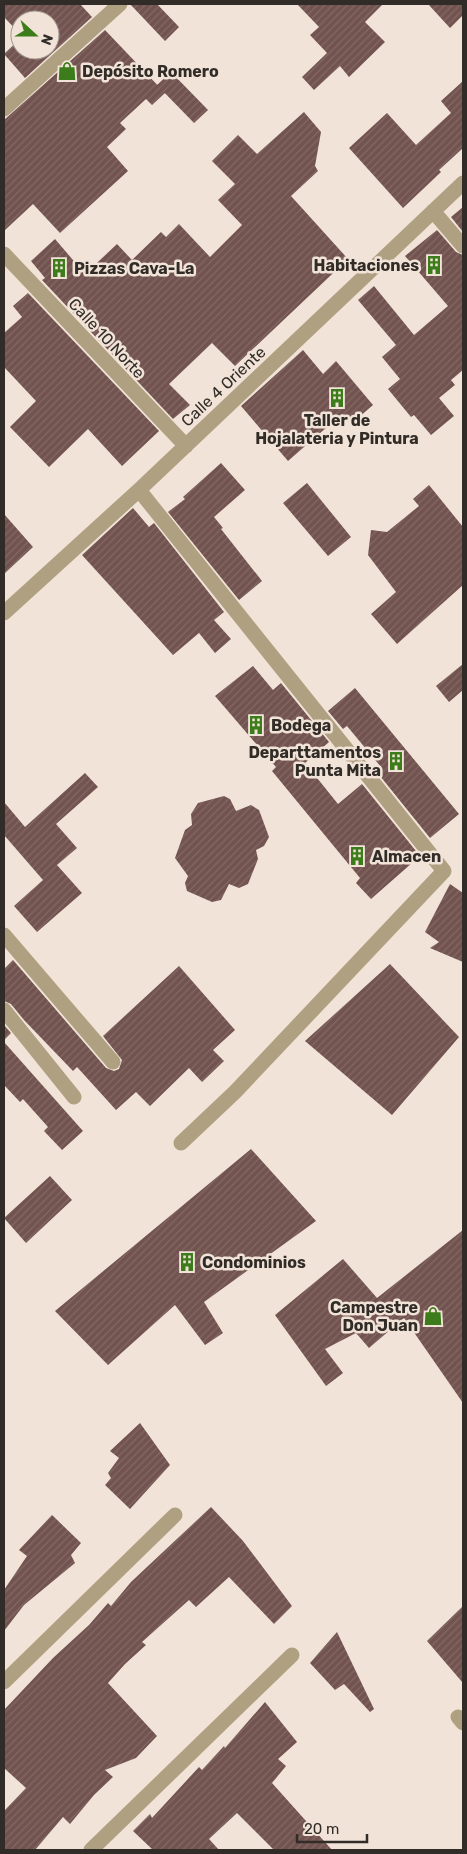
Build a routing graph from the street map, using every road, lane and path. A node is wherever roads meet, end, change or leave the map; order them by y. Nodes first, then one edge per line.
1 (118, 5) edge
2 (4, 109) edge
3 (463, 183) edge
4 (433, 211) junction
5 (463, 246) edge
6 (4, 254) edge
7 (186, 446) junction
8 (139, 490) junction
9 (4, 612) edge
10 (4, 935) edge
11 (4, 1010) edge
12 (113, 1062) dead end
13 (74, 1097) dead end
14 (181, 1143) dead end
15 (175, 1515) dead end
16 (292, 1655) dead end
17 (4, 1682) edge
18 (91, 1850) edge

1 - 2 street
3 - 4 street, Calle 4 Oriente
4 - 5 street
4 - 7 street, Calle 4 Oriente
6 - 7 street, Calle 10 Norte
7 - 8 street, Calle 4 Oriente
8 - 9 street, Calle 4 Oriente
8 - 14 street
10 - 12 street
11 - 13 street
15 - 17 street
16 - 18 street

